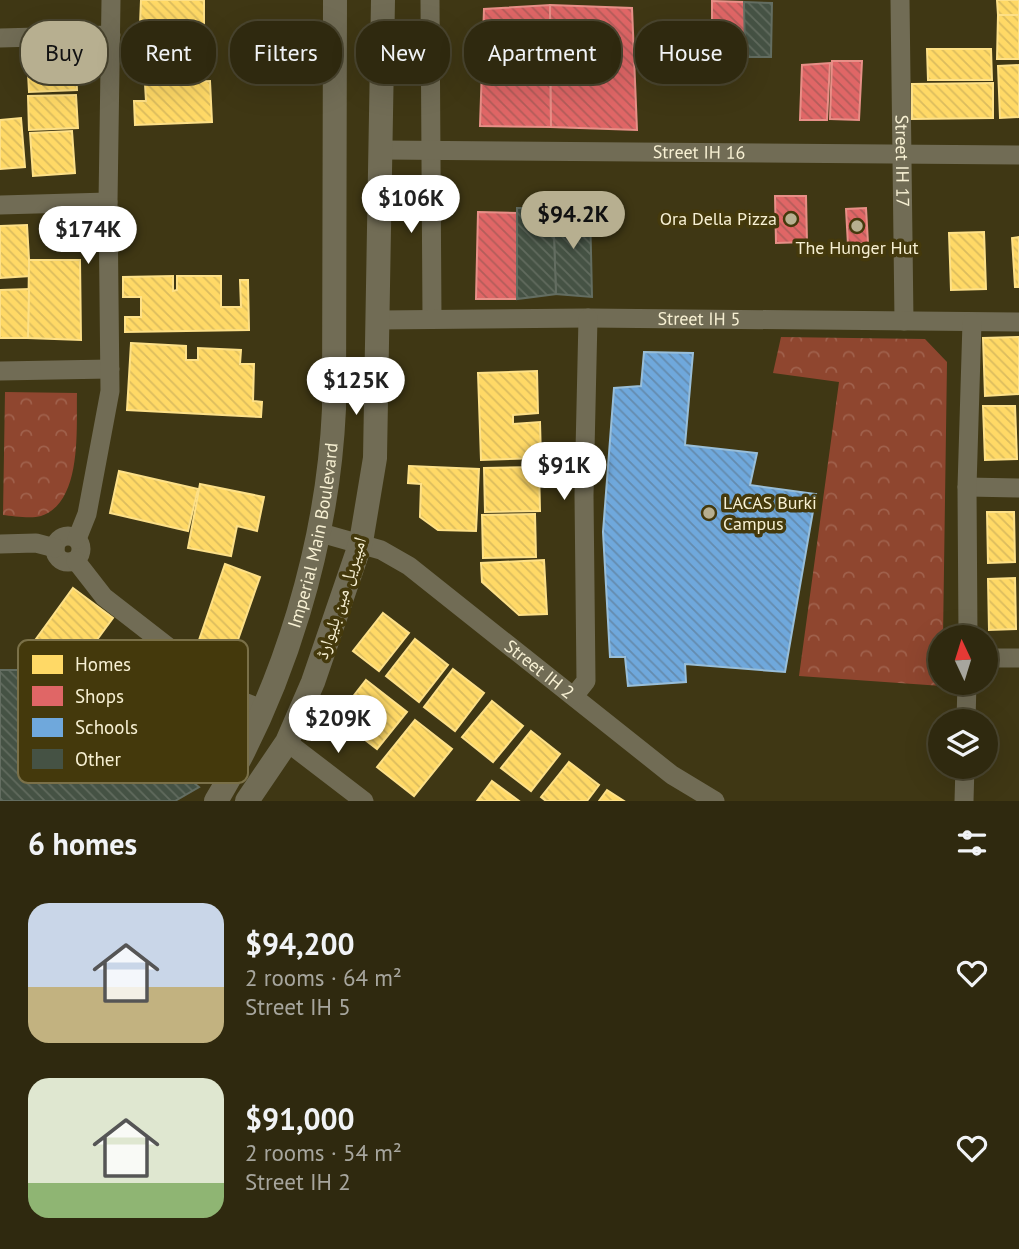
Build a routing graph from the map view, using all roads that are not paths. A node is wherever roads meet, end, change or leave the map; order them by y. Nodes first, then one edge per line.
1 (111, 0) edge
2 (335, 0) edge
3 (383, 0) edge
4 (430, 0) edge
5 (900, 0) edge
6 (111, 35) junction
7 (0, 38) edge
8 (381, 150) junction
9 (429, 150) junction
10 (900, 154) junction
11 (1019, 155) edge
12 (108, 202) junction
13 (0, 205) edge
14 (588, 318) junction
15 (432, 319) junction
16 (379, 320) junction
17 (904, 321) junction
18 (972, 322) junction
19 (1019, 322) edge
20 (110, 369) junction
21 (0, 371) edge
22 (967, 487) junction
23 (1019, 488) edge
24 (321, 533) junction
25 (77, 540) junction
26 (361, 542) junction
27 (0, 544) edge
28 (55, 548) junction
29 (76, 561) junction
30 (968, 625) edge
31 (159, 640) edge
32 (998, 657) edge
33 (1019, 658) edge
34 (573, 696) junction
35 (248, 704) edge
36 (262, 709) junction
37 (249, 744) joint
38 (282, 749) junction
39 (965, 779) edge
40 (226, 783) edge
41 (684, 793) edge
42 (216, 801) edge
43 (247, 801) edge
44 (365, 801) edge
45 (715, 801) edge
46 (964, 801) edge

1 - 6 street
2 - 24 street, Imperial Main Boulevard
3 - 8 street, امپیریل مین بلیوارڈ
4 - 9 street
5 - 10 street, Street IH 17
6 - 7 street
6 - 12 street
8 - 9 street, Street IH 16
8 - 16 street, امپیریل مین بلیوارڈ
9 - 10 street, Street IH 16
9 - 15 street
10 - 11 street, Street IH 16
10 - 17 street, Street IH 17
12 - 13 street
12 - 20 street
14 - 15 street, Street IH 5
14 - 17 street, Street IH 5
14 - 34 street
15 - 16 street, Street IH 5
16 - 26 street, امپیریل مین بلیوارڈ
17 - 18 street, Street IH 5
18 - 19 street, Street IH 5
18 - 22 street
20 - 21 street
20 - 25 street
22 - 23 street
22 - 30 street
24 - 26 street, Street IH 2
24 - 36 street, Imperial Main Boulevard
25 - 28 street
25 - 29 street
26 - 34 street, Street IH 2
26 - 38 street, امپیریل مین بلیوارڈ
27 - 28 street
28 - 29 street
29 - 31 street
32 - 33 street
34 - 41 street, Street IH 2
35 - 36 street
36 - 37 street, Imperial Main Boulevard
37 - 38 street
38 - 43 street, امپیریل مین بلیوارڈ
38 - 44 street
39 - 46 street
40 - 42 street, Imperial Main Boulevard
41 - 45 street, Street IH 2

